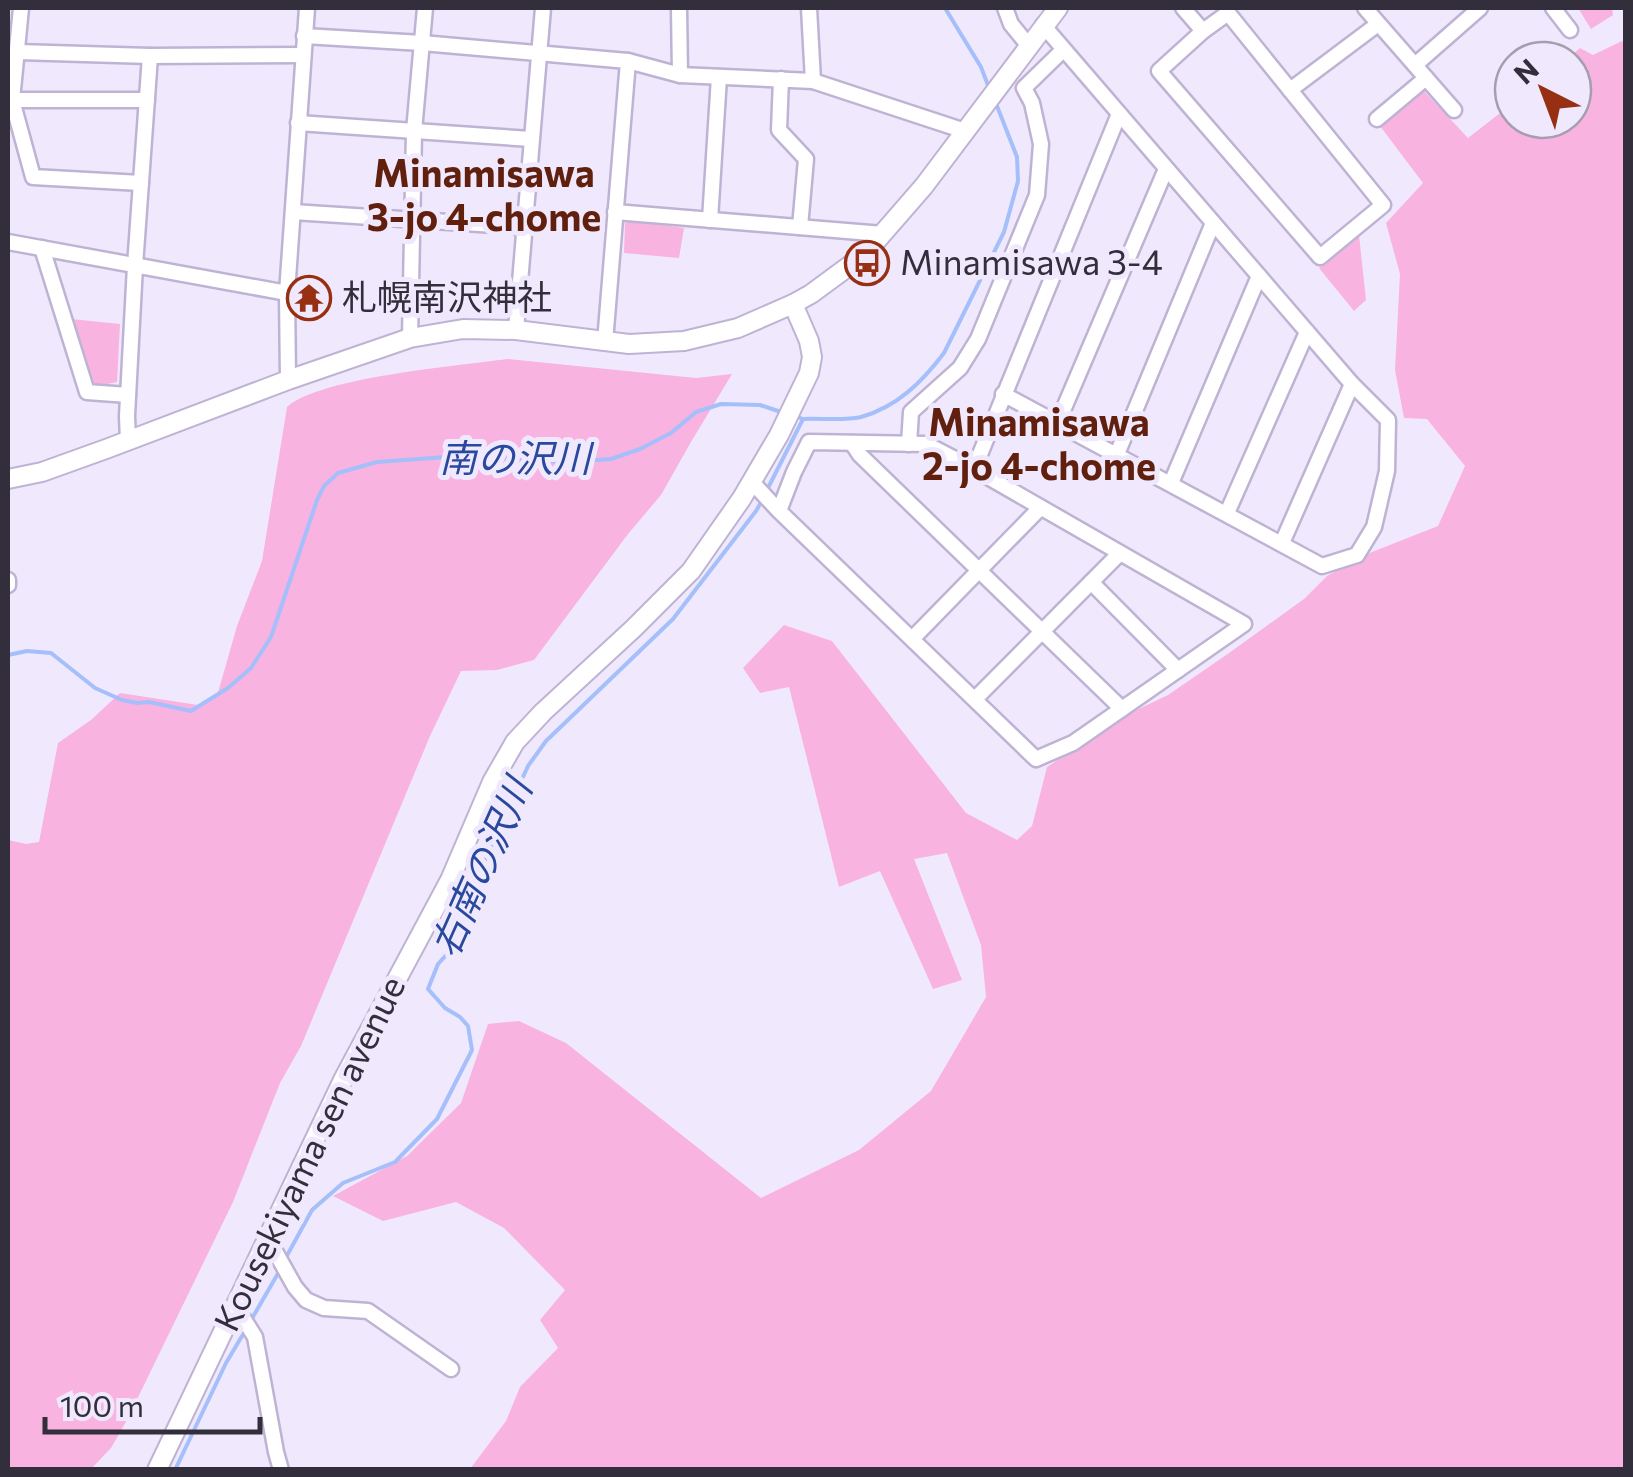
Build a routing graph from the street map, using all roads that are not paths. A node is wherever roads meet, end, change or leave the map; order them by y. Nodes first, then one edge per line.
1 (21, 8) edge
2 (307, 8) edge
3 (425, 8) edge
4 (543, 8) edge
5 (680, 8) edge
6 (809, 8) edge
7 (1006, 8) edge
8 (1058, 8) edge
9 (1183, 8) edge
10 (1480, 8) edge
11 (1553, 8) edge
12 (1368, 9) edge
13 (1378, 24) junction
14 (1042, 26) junction
15 (1570, 30) dead end
16 (1203, 31) junction
17 (304, 36) junction
18 (422, 43) junction
19 (1064, 50) junction
20 (18, 52) junction
21 (1023, 52) junction
22 (539, 54) junction
23 (303, 55) junction
24 (150, 56) junction
25 (628, 61) junction
26 (1415, 65) junction
27 (680, 75) junction
28 (719, 77) junction
29 (1426, 78) junction
30 (781, 80) junction
31 (813, 81) junction
32 (1290, 90) junction
33 (12, 100) junction
34 (147, 100) junction
35 (1454, 110) dead end
36 (1119, 114) junction
37 (1377, 119) dead end
38 (298, 123) junction
39 (414, 131) junction
40 (965, 131) junction
41 (532, 139) junction
42 (1166, 169) junction
43 (141, 183) junction
44 (292, 212) junction
45 (615, 212) junction
46 (410, 220) junction
47 (710, 220) junction
48 (1213, 223) junction
49 (524, 227) junction
50 (800, 227) junction
51 (882, 234) junction
52 (8, 242) edge
53 (42, 248) junction
54 (135, 266) junction
55 (1259, 276) junction
56 (288, 293) junction
57 (793, 304) junction
58 (516, 330) junction
59 (1307, 332) junction
60 (410, 338) junction
61 (605, 342) junction
62 (288, 380) junction
63 (1352, 384) junction
64 (1003, 394) junction
65 (128, 395) junction
66 (1058, 422) junction
67 (128, 441) junction
68 (852, 442) junction
69 (909, 444) junction
70 (1117, 454) junction
71 (974, 469) junction
72 (8, 479) edge
73 (752, 482) junction
74 (1171, 483) junction
75 (1040, 508) junction
76 (779, 510) junction
77 (1227, 513) junction
78 (1282, 542) junction
79 (1120, 554) junction
80 (979, 570) junction
81 (1091, 582) junction
82 (1042, 631) junction
83 (912, 639) junction
84 (1178, 670) junction
85 (974, 699) junction
86 (1122, 709) junction
87 (271, 1244) junction
88 (235, 1306) junction
89 (450, 1368) dead end
90 (156, 1470) edge
91 (281, 1470) edge

1 - 20 street
2 - 17 street
3 - 18 street
4 - 22 street
5 - 27 street
6 - 31 street
7 - 21 street
8 - 14 street
9 - 16 street
10 - 26 street
11 - 15 street
12 - 13 street
13 - 26 street
13 - 32 street
14 - 19 street
14 - 21 street
16 - 32 street
16 - 32 street
17 - 18 street
17 - 23 street
18 - 22 street
18 - 39 street
19 - 36 street
19 - 69 street
20 - 24 street
20 - 33 street
21 - 40 street
22 - 25 street
22 - 41 street
23 - 24 street
23 - 38 street
24 - 34 street
25 - 27 street
25 - 45 street
26 - 29 street
27 - 28 street
28 - 30 street
28 - 47 street
29 - 35 street
29 - 37 street
30 - 31 street
30 - 50 street
31 - 40 street
33 - 34 street
33 - 43 street
34 - 43 street
36 - 42 street
36 - 64 street
38 - 39 street
38 - 44 street
39 - 41 street
39 - 46 street
40 - 51 street
41 - 49 street
42 - 48 street
42 - 66 street
43 - 54 street
44 - 46 street
44 - 56 street
45 - 47 street
45 - 61 street
46 - 49 street
46 - 60 street
47 - 50 street
48 - 55 street
48 - 70 street
49 - 58 street
50 - 51 street
51 - 57 street
52 - 53 street
53 - 54 street
53 - 65 street
54 - 56 street
54 - 65 street
55 - 59 street
55 - 74 street
56 - 62 street
57 - 61 street
57 - 73 street, Kousekiyama sen avenue
58 - 60 street
58 - 61 street
59 - 63 street
59 - 77 street
60 - 62 street
62 - 67 street
63 - 78 street
63 - 78 street
64 - 66 street
64 - 71 street
65 - 67 street
66 - 70 street
67 - 72 street
68 - 69 street
68 - 76 street
68 - 80 street
69 - 71 street
70 - 74 street
71 - 75 street
73 - 76 street
73 - 87 street, Kousekiyama sen avenue
74 - 77 street
75 - 79 street
75 - 80 street
76 - 83 street
77 - 78 street
79 - 81 street
79 - 84 street
80 - 82 street
80 - 83 street
81 - 82 street
81 - 84 street
82 - 85 street
82 - 86 street
83 - 85 street
84 - 86 street
85 - 86 street
87 - 88 street, Kousekiyama sen avenue
87 - 89 street
88 - 90 street, Kousekiyama sen avenue
88 - 91 street

